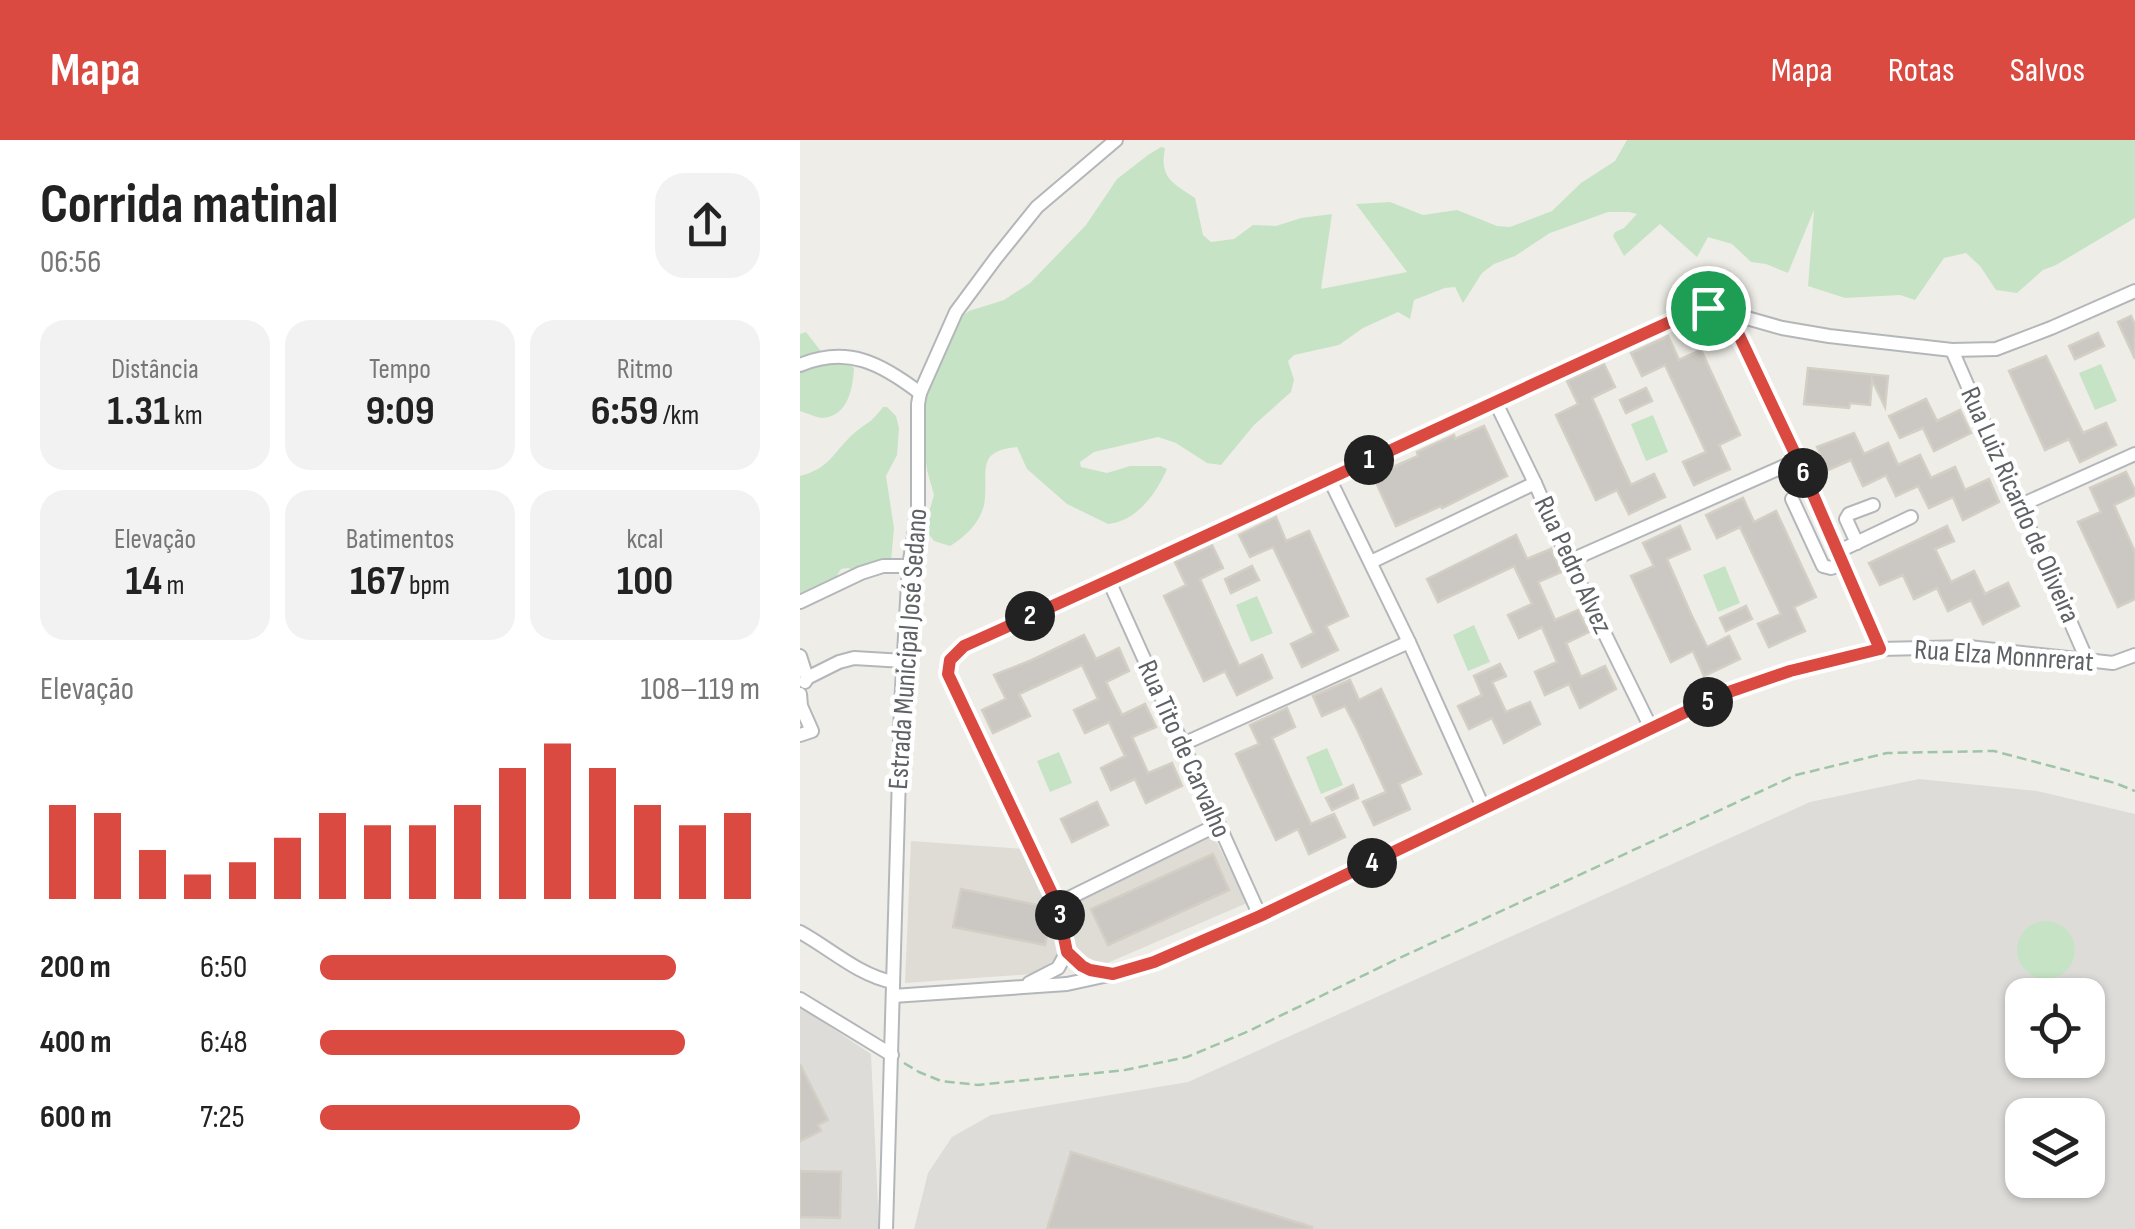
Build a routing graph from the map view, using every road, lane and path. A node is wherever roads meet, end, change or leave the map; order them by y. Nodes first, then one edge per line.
1 (1116, 140) edge
2 (2135, 291) edge
3 (1728, 312) junction
4 (1952, 350) junction
5 (800, 365) edge
6 (920, 393) junction
7 (1495, 401) junction
8 (2135, 454) edge
9 (1798, 460) junction
10 (1330, 478) junction
11 (1535, 483) junction
12 (1792, 499) dead end
13 (1873, 505) dead end
14 (2021, 506) junction
15 (1911, 517) dead end
16 (1857, 542) junction
17 (1840, 558) junction
18 (1569, 561) junction
19 (1371, 562) junction
20 (909, 566) junction
21 (1109, 581) junction
22 (800, 602) edge
23 (1409, 642) junction
24 (1880, 649) junction
25 (2135, 655) edge
26 (800, 656) edge
27 (2087, 660) junction
28 (904, 661) junction
29 (802, 687) edge
30 (1652, 730) junction
31 (800, 736) edge
32 (1183, 744) junction
33 (2135, 791) edge
34 (1484, 809) junction
35 (1218, 825) junction
36 (1057, 904) junction
37 (1260, 916) junction
38 (800, 932) edge
39 (1067, 952) junction
40 (1113, 974) junction
41 (1024, 986) junction
42 (893, 989) junction
43 (800, 999) edge
44 (892, 1055) junction
45 (886, 1229) edge

1 - 6 street, Estrada Municipal José Sedano
2 - 4 street
3 - 4 street
3 - 7 street
3 - 9 street
4 - 14 street, Rua Luiz Ricardo de Oliveira
5 - 6 street
6 - 20 street, Estrada Municipal José Sedano
7 - 10 street
7 - 11 street, Rua Pedro Alvez
8 - 14 street
9 - 17 street
9 - 18 street
10 - 19 street
10 - 21 street
11 - 18 street, Rua Pedro Alvez
11 - 19 street
12 - 17 street
13 - 16 street
14 - 27 street, Rua Luiz Ricardo de Oliveira
15 - 16 street
16 - 17 street
17 - 24 street
18 - 30 street, Rua Pedro Alvez
19 - 23 street
20 - 22 street
20 - 28 street, Estrada Municipal José Sedano
21 - 32 street, Rua Tito de Carvalho
21 - 36 street
23 - 32 street
23 - 34 street
24 - 27 street, Rua Elza Monnrerat
24 - 30 street, Rua Elza Monnrerat
25 - 27 street, Rua Elza Monnrerat
26 - 29 street
28 - 29 street
28 - 42 street, Estrada Municipal José Sedano
29 - 31 street
30 - 34 street, Rua Elza Monnrerat
32 - 35 street, Rua Tito de Carvalho
33 - 44 path
34 - 37 street, Rua Elza Monnrerat
35 - 36 street
35 - 37 street, Rua Tito de Carvalho
36 - 39 street
37 - 40 street, Rua Elza Monnrerat
38 - 42 street
39 - 40 street
39 - 41 street
40 - 41 street, Rua Elza Monnrerat
41 - 42 street, Rua Elza Monnrerat
42 - 44 street, Estrada Municipal José Sedano
43 - 44 street
44 - 45 street, Estrada Municipal José Sedano

